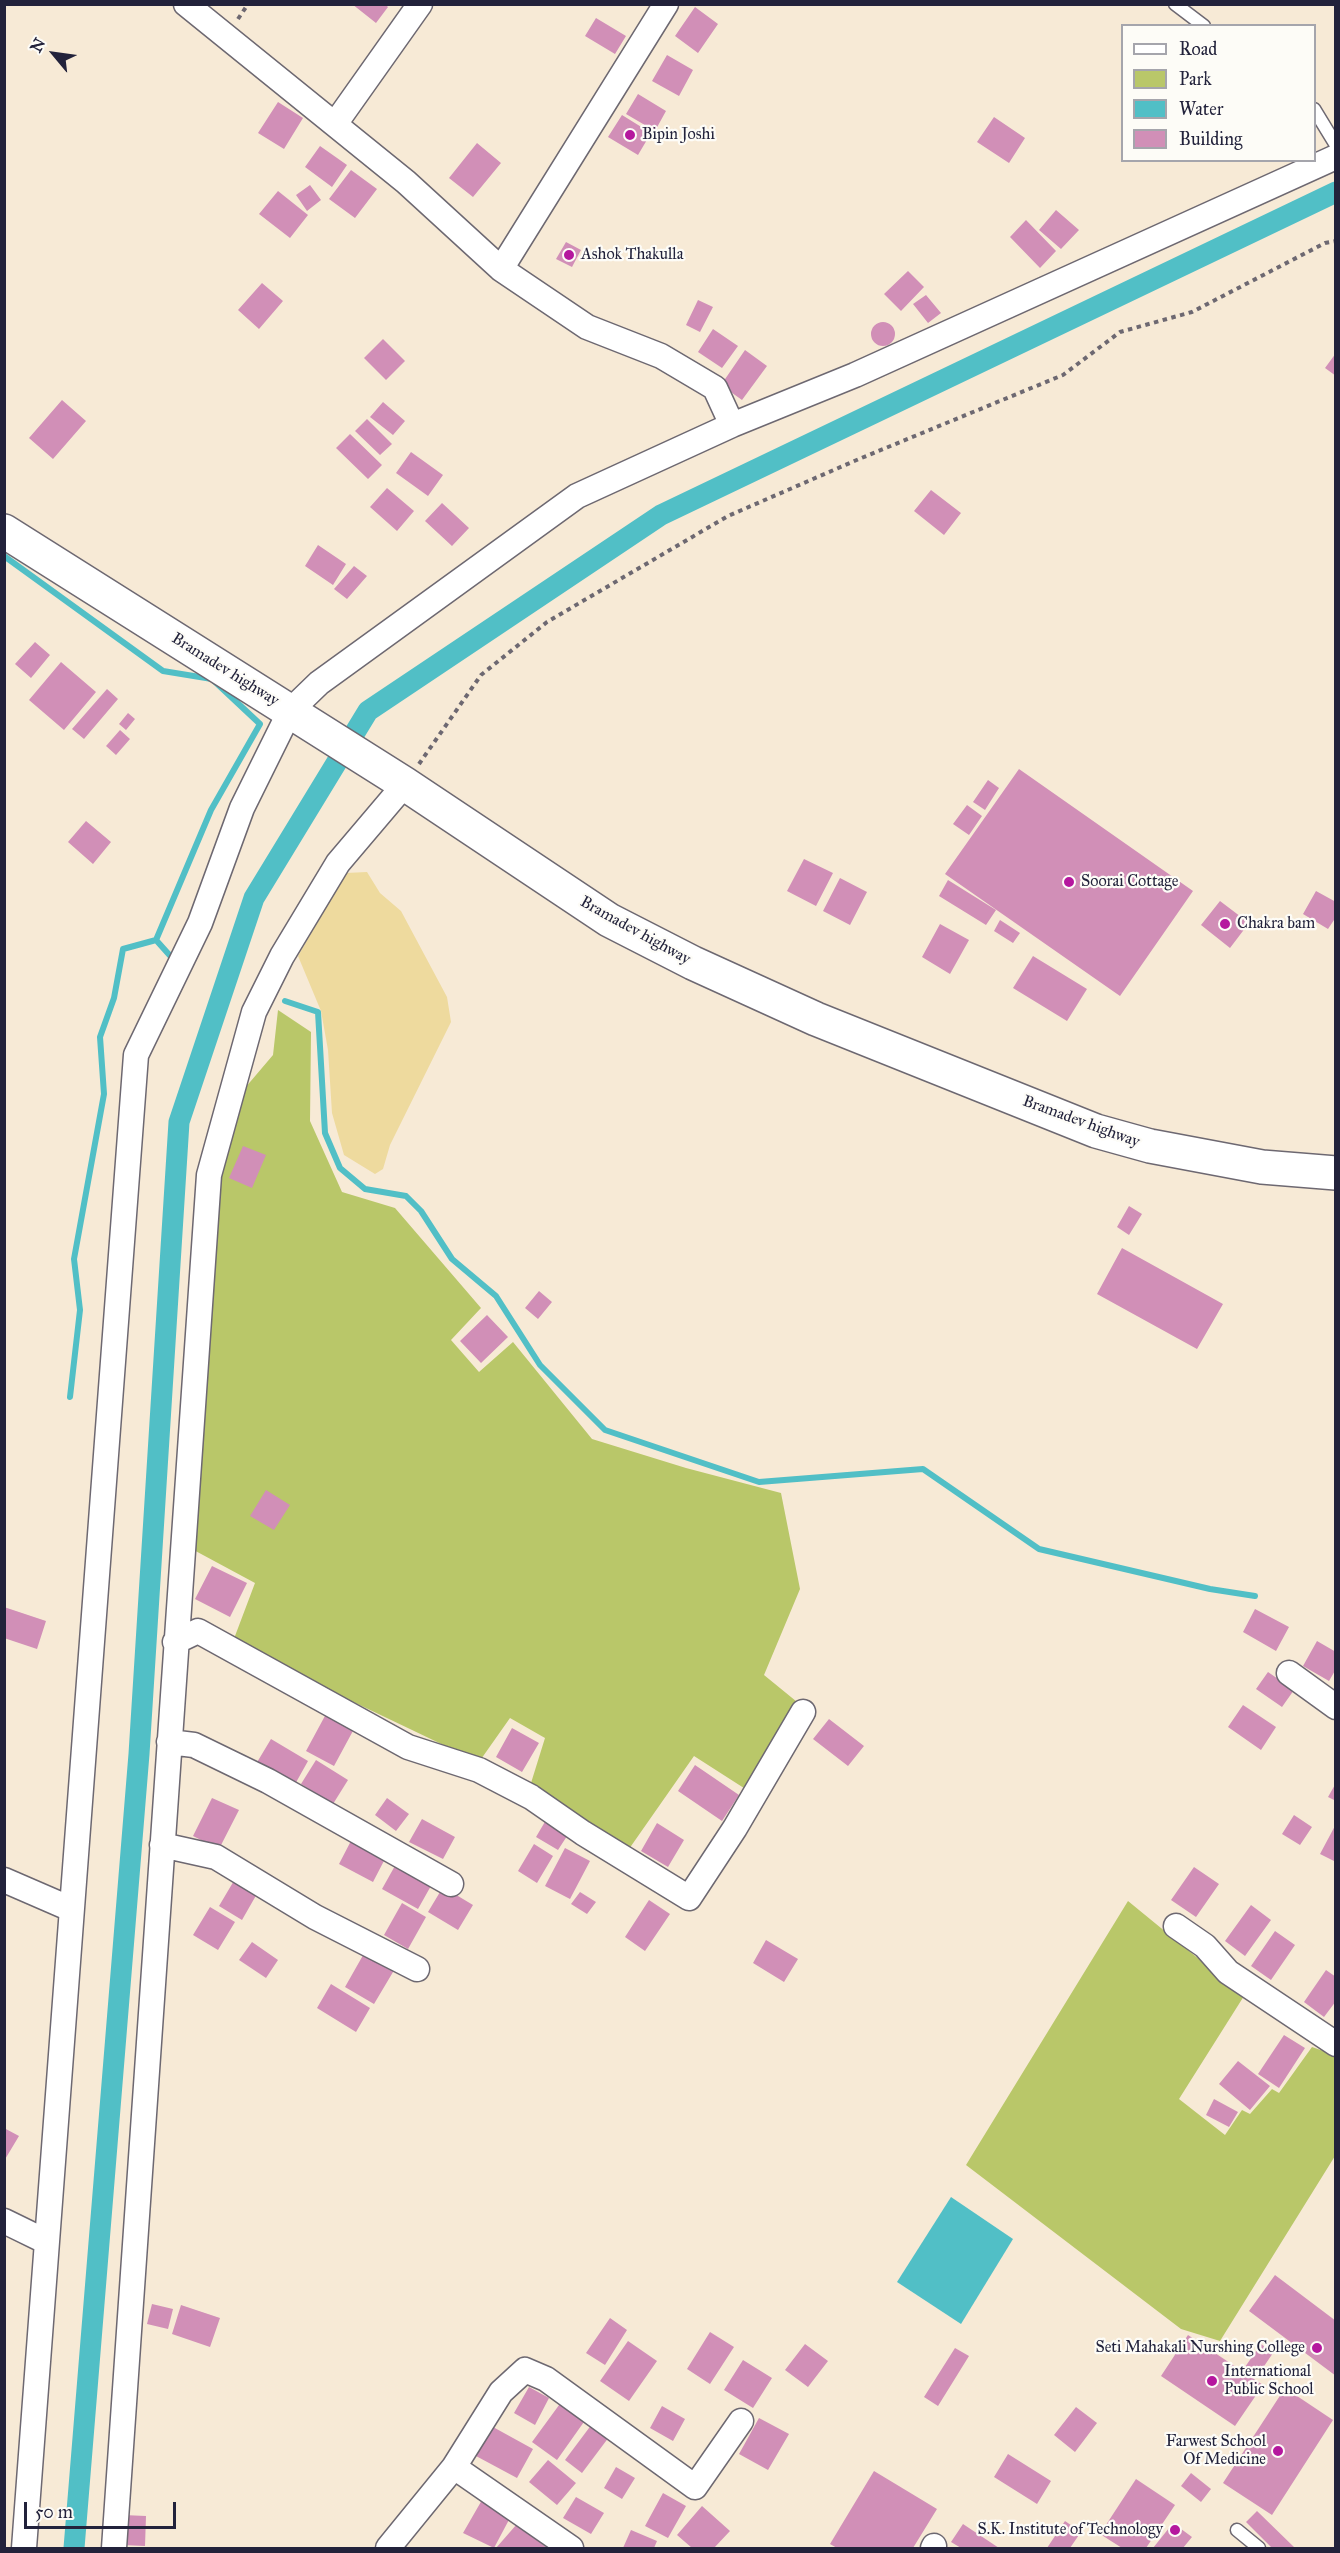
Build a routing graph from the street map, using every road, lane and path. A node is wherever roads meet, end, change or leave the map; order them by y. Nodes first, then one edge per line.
1 (186, 4) edge
2 (420, 4) edge
3 (666, 4) edge
4 (1175, 4) edge
5 (1201, 24) edge
6 (1316, 112) edge
7 (334, 124) junction
8 (1335, 145) edge
9 (1335, 157) edge
10 (1335, 241) edge
11 (501, 269) junction
12 (732, 425) junction
13 (4, 531) edge
14 (294, 713) junction
15 (400, 781) junction
16 (1335, 1173) edge
17 (175, 1642) junction
18 (1289, 1673) dead end
19 (1335, 1707) edge
20 (803, 1712) dead end
21 (169, 1742) junction
22 (162, 1845) junction
23 (4, 1880) edge
24 (451, 1884) dead end
25 (71, 1909) junction
26 (1176, 1926) dead end
27 (417, 1969) dead end
28 (1335, 2044) edge
29 (4, 2221) edge
30 (45, 2241) junction
31 (741, 2421) dead end
32 (454, 2467) junction
33 (1238, 2530) dead end
34 (24, 2548) edge
35 (114, 2548) edge
36 (388, 2548) edge
37 (571, 2548) edge
38 (1259, 2548) edge

1 - 7 street
2 - 7 street
3 - 11 street
4 - 5 lane
6 - 8 lane
7 - 11 street
9 - 12 street
10 - 15 path
11 - 12 street
12 - 14 street
13 - 14 street, Bramadev highway
14 - 15 street, Bramadev highway
14 - 25 street
15 - 16 street, Bramadev highway
15 - 17 street
17 - 20 street
17 - 21 street
18 - 19 street
21 - 22 street
21 - 24 street
22 - 27 street
22 - 35 street
23 - 25 street
25 - 30 street
26 - 28 street
29 - 30 street
30 - 34 street
31 - 32 street
32 - 36 street
32 - 37 street
33 - 38 lane

